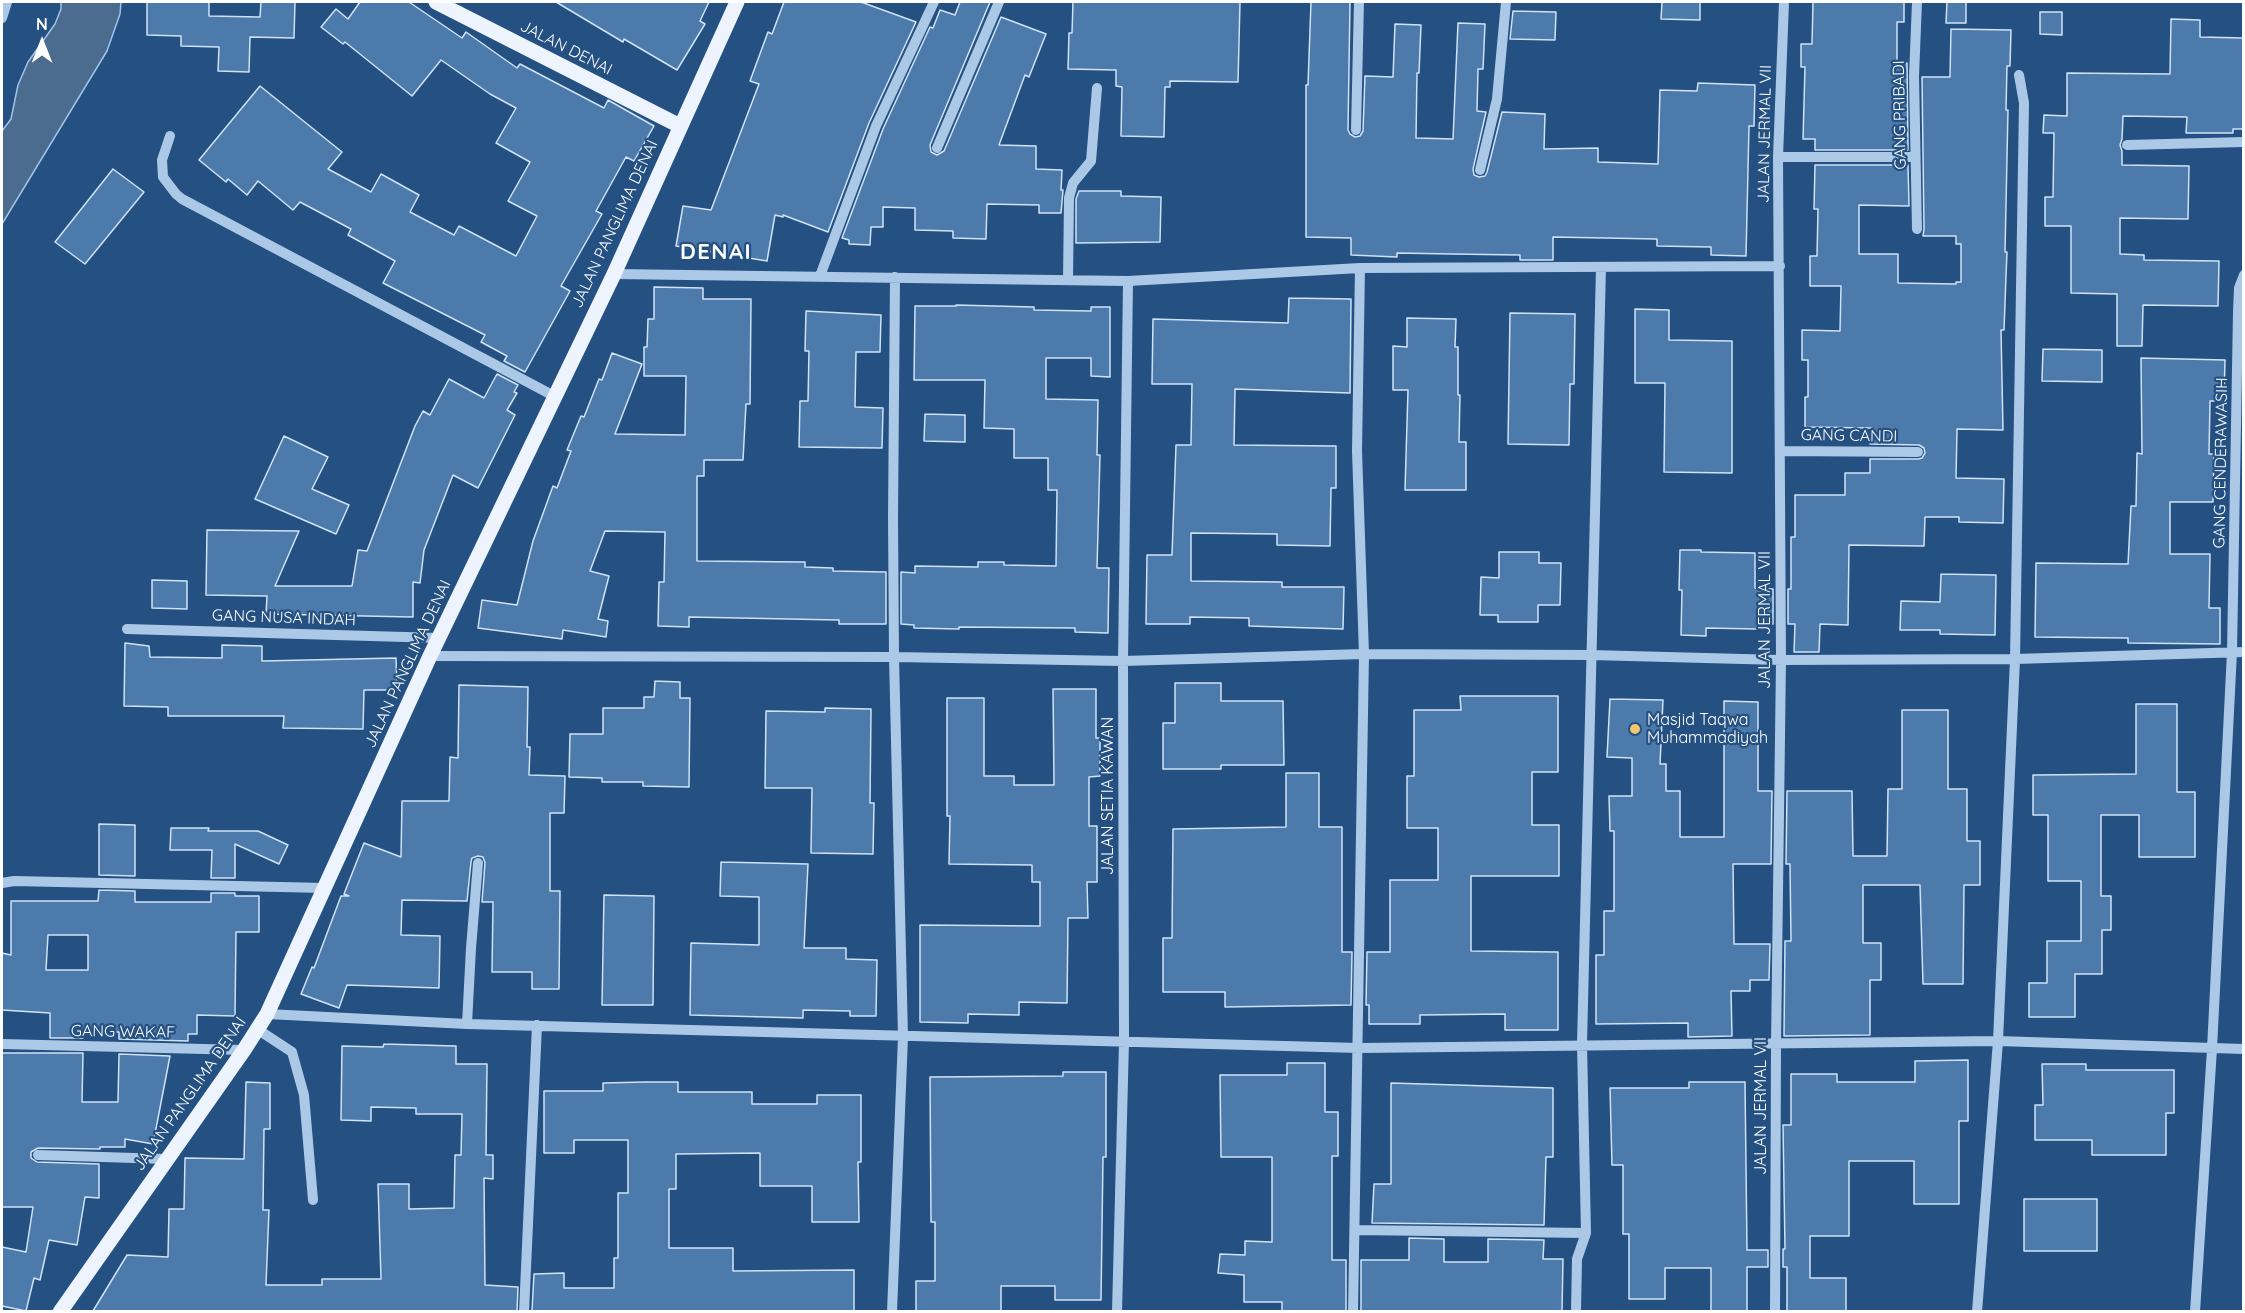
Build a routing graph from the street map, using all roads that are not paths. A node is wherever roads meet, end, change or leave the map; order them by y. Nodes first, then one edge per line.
1 (8, 2) edge
2 (436, 2) edge
3 (737, 2) edge
4 (934, 2) edge
5 (999, 2) edge
6 (1359, 2) edge
7 (1506, 2) edge
8 (1784, 2) edge
9 (1917, 2) edge
10 (2, 18) edge
11 (2019, 75) dead end
12 (1097, 88) dead end
13 (680, 126) junction
14 (1356, 130) dead end
15 (170, 136) dead end
16 (2244, 142) edge
17 (2127, 145) dead end
18 (937, 148) dead end
19 (1778, 157) junction
20 (1915, 157) junction
21 (1480, 170) dead end
22 (1917, 229) dead end
23 (1780, 266) junction
24 (1601, 267) junction
25 (1360, 268) junction
26 (614, 274) junction
27 (2244, 275) edge
28 (820, 276) junction
29 (895, 277) junction
30 (1068, 280) junction
31 (1128, 281) junction
32 (554, 396) junction
33 (1780, 450) junction
34 (1918, 452) dead end
35 (127, 629) dead end
36 (440, 638) junction
37 (2238, 652) edge
38 (1364, 654) junction
39 (1591, 655) junction
40 (430, 656) junction
41 (894, 657) junction
42 (2015, 659) junction
43 (1781, 660) junction
44 (1123, 661) junction
45 (478, 863) dead end
46 (2, 883) edge
47 (325, 888) junction
48 (267, 1014) junction
49 (467, 1024) junction
50 (537, 1025) junction
51 (257, 1029) junction
52 (903, 1037) junction
53 (1124, 1041) junction
54 (1998, 1041) junction
55 (2, 1044) edge
56 (1582, 1044) junction
57 (1776, 1045) junction
58 (1359, 1048) junction
59 (2212, 1049) junction
60 (2244, 1049) edge
61 (244, 1050) junction
62 (38, 1155) dead end
63 (167, 1159) junction
64 (314, 1200) dead end
65 (1356, 1230) junction
66 (1586, 1233) junction
67 (60, 1311) edge
68 (524, 1311) edge
69 (892, 1311) edge
70 (1117, 1311) edge
71 (1353, 1311) edge
72 (1576, 1311) edge
73 (1775, 1311) edge
74 (1977, 1311) edge
75 (2195, 1311) edge

1 - 10 street
2 - 13 main road, JALAN DENAI
3 - 13 main road, JALAN PANGLIMA DENAI
4 - 28 street
5 - 18 street
6 - 14 street
7 - 21 street
8 - 19 street, JALAN JERMAL VII
9 - 20 street, GANG PRIBADI
11 - 42 street
12 - 30 street
13 - 26 main road, JALAN PANGLIMA DENAI
15 - 32 street
16 - 17 street
19 - 20 street
19 - 23 street, JALAN JERMAL VII
20 - 22 street, GANG PRIBADI
23 - 24 street
23 - 33 street, JALAN JERMAL VII
24 - 25 street
24 - 39 street
25 - 31 street
25 - 38 street
26 - 28 street
26 - 32 main road, JALAN PANGLIMA DENAI
27 - 37 street, GANG CENDERAWASIH
28 - 29 street
29 - 30 street
29 - 41 street
30 - 31 street
31 - 44 street, JALAN SETIA KAWAN
32 - 36 main road, JALAN PANGLIMA DENAI
33 - 34 street, GANG CANDI
33 - 43 street, JALAN JERMAL VII
35 - 36 street, GANG NUSA INDAH
36 - 40 main road, JALAN PANGLIMA DENAI
37 - 42 street
37 - 59 street, GANG CENDERAWASIH
38 - 39 street
38 - 44 street
38 - 58 street
39 - 43 street
39 - 56 street
40 - 41 street
40 - 47 main road, JALAN PANGLIMA DENAI
41 - 44 street
41 - 52 street
42 - 43 street
42 - 54 street
43 - 57 street, JALAN JERMAL VII
44 - 53 street, JALAN SETIA KAWAN
45 - 49 street
46 - 47 street
47 - 48 main road, JALAN PANGLIMA DENAI
48 - 49 street
48 - 51 main road, JALAN PANGLIMA DENAI
49 - 50 street
50 - 52 street
50 - 68 street
51 - 61 main road, JALAN PANGLIMA DENAI
51 - 64 street
52 - 53 street
52 - 69 street
53 - 58 street
53 - 70 street, JALAN SETIA KAWAN
54 - 57 street
54 - 59 street
54 - 74 street
55 - 61 street, GANG WAKAF
56 - 57 street
56 - 58 street
56 - 66 street
57 - 73 street, JALAN JERMAL VII
58 - 65 street
59 - 60 street
59 - 75 street, GANG CENDERAWASIH
61 - 63 main road, JALAN PANGLIMA DENAI
62 - 63 street
63 - 67 main road, JALAN PANGLIMA DENAI
65 - 66 street
65 - 71 street
66 - 72 street

